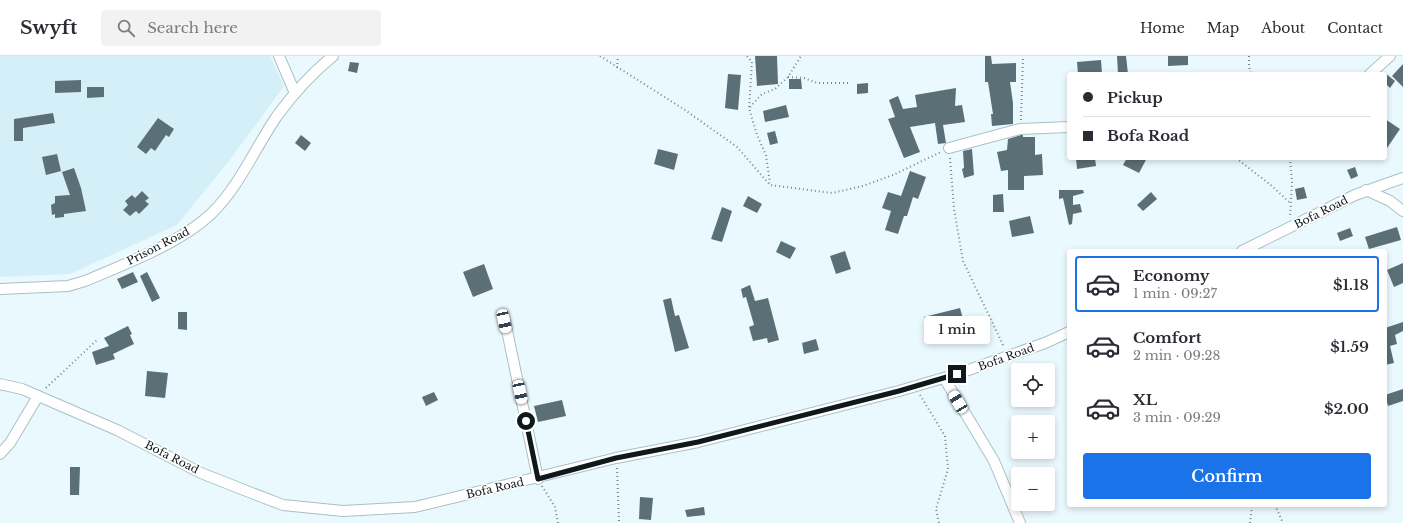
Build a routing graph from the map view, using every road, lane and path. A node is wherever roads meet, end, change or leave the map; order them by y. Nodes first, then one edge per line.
1 (279, 56) edge
2 (333, 56) edge
3 (600, 56) edge
4 (618, 56) edge
5 (747, 56) edge
6 (801, 56) edge
7 (1023, 56) edge
8 (1248, 56) edge
9 (1390, 56) edge
10 (617, 68) junction
11 (1250, 72) edge
12 (1372, 72) edge
13 (788, 77) junction
14 (850, 83) dead end
15 (295, 93) junction
16 (749, 108) junction
17 (1067, 127) edge
18 (1020, 129) junction
19 (949, 148) junction
20 (1239, 160) edge
21 (1290, 160) edge
22 (1403, 178) edge
23 (770, 185) junction
24 (1366, 190) junction
25 (1291, 204) junction
26 (1403, 211) edge
27 (1290, 228) junction
28 (1246, 249) edge
29 (0, 289) edge
30 (504, 321) dead end
31 (1067, 333) edge
32 (97, 340) dead end
33 (1009, 356) junction
34 (944, 378) junction
35 (0, 384) edge
36 (914, 386) junction
37 (38, 396) junction
38 (0, 454) edge
39 (616, 458) junction
40 (538, 479) junction
41 (1252, 507) edge
42 (1276, 507) edge
43 (558, 523) edge
44 (619, 523) edge
45 (939, 523) edge
46 (1020, 523) edge
47 (1250, 523) edge
48 (1283, 523) edge

1 - 15 street
2 - 15 street, Prison Road
3 - 10 path
4 - 10 path
5 - 16 path
6 - 13 path
7 - 18 path
8 - 11 path
9 - 12 street
10 - 23 path
13 - 14 path
13 - 16 path
15 - 29 street, Prison Road
16 - 23 path
17 - 18 street
18 - 19 street
19 - 23 path
19 - 33 path
20 - 25 path
21 - 25 path
22 - 24 street, Bofa Road
24 - 26 street
24 - 27 street, Bofa Road
25 - 27 path
27 - 28 street, Bofa Road
30 - 40 street
31 - 33 street, Bofa Road
32 - 37 path
33 - 34 street, Bofa Road
34 - 36 street, Bofa Road
34 - 46 street
35 - 37 street, Bofa Road
36 - 39 street, Bofa Road
36 - 45 path
37 - 38 street
37 - 40 street, Bofa Road
39 - 40 street, Bofa Road
39 - 44 path
40 - 43 path
41 - 47 path
42 - 48 path

